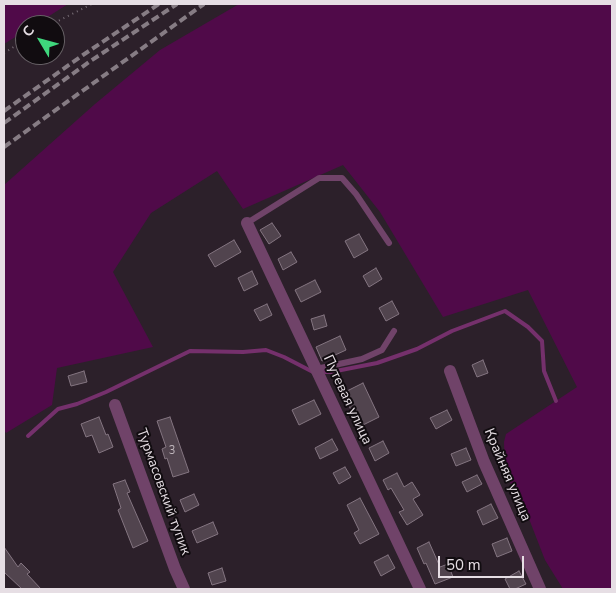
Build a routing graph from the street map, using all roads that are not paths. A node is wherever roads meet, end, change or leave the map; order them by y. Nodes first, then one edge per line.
1 (247, 223) joint
2 (389, 243) dead end
3 (394, 331) dead end
4 (450, 371) dead end
5 (318, 373) junction
6 (115, 405) dead end
7 (184, 589) edge
8 (420, 589) edge
9 (540, 589) edge

1 - 2 lane
1 - 5 street, Путевая улица
3 - 5 lane
4 - 9 street, Крайняя улица
5 - 8 street, Путевая улица
6 - 7 street, Турмасовский тупик

